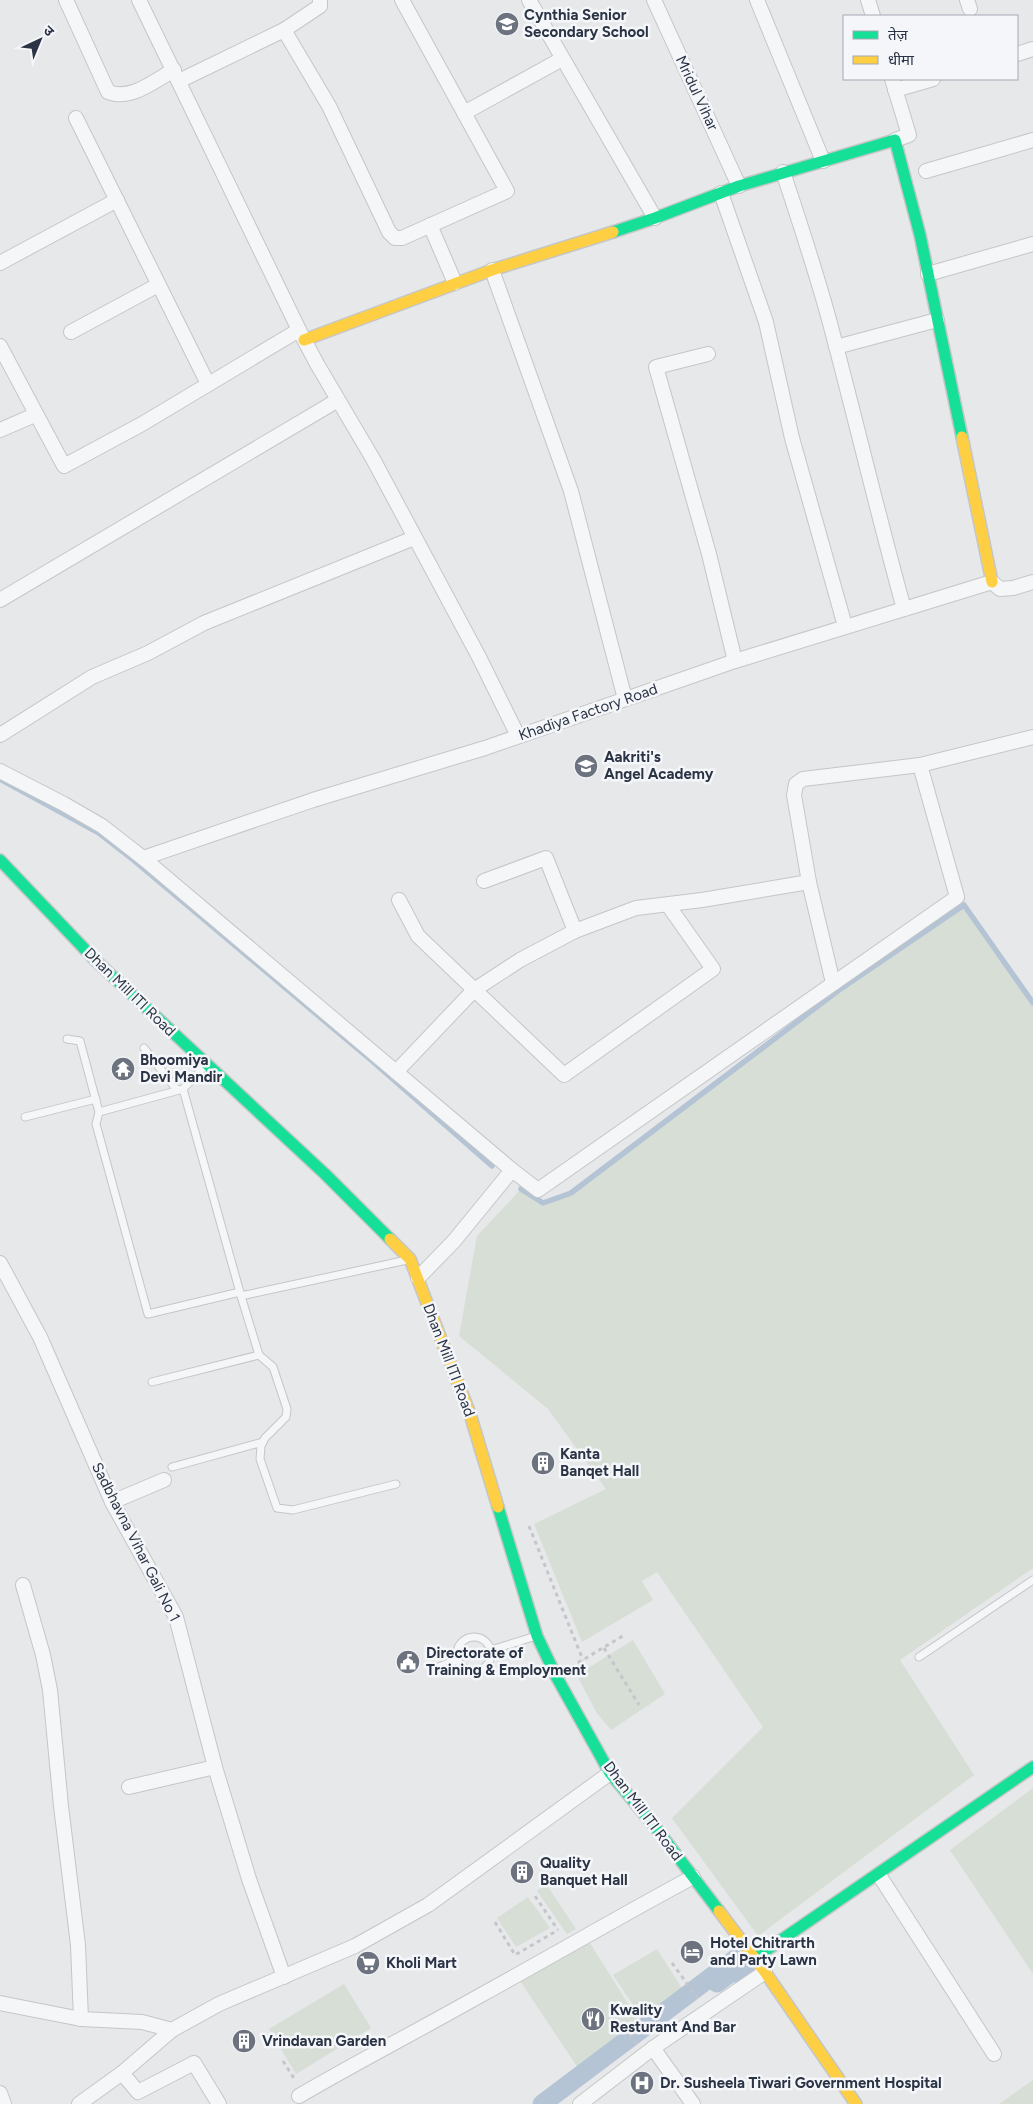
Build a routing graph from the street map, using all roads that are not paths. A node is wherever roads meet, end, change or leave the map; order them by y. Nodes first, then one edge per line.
1 (66, 0) edge
2 (139, 0) edge
3 (320, 0) edge
4 (402, 0) edge
5 (529, 0) edge
6 (654, 0) edge
7 (757, 0) edge
8 (868, 0) edge
9 (873, 15) edge
10 (284, 30) junction
11 (1033, 49) edge
12 (1018, 54) edge
13 (562, 59) junction
14 (177, 76) junction
15 (926, 80) edge
16 (894, 84) edge
17 (464, 113) junction
18 (76, 118) dead end
19 (895, 140) junction
20 (1033, 140) edge
21 (823, 160) junction
22 (926, 171) dead end
23 (783, 172) junction
24 (739, 186) junction
25 (722, 193) junction
26 (118, 200) junction
27 (655, 218) junction
28 (430, 225) junction
29 (1033, 244) edge
30 (0, 263) edge
31 (492, 270) junction
32 (928, 274) junction
33 (455, 283) junction
34 (158, 285) junction
35 (937, 320) junction
36 (71, 332) dead end
37 (302, 335) junction
38 (0, 346) edge
39 (836, 347) junction
40 (708, 354) dead end
41 (208, 384) junction
42 (338, 400) junction
43 (36, 415) junction
44 (0, 430) edge
45 (414, 538) junction
46 (992, 582) junction
47 (1033, 582) edge
48 (0, 600) edge
49 (904, 609) junction
50 (846, 626) junction
51 (735, 661) junction
52 (625, 699) junction
53 (0, 735) edge
54 (518, 736) junction
55 (1033, 737) edge
56 (920, 765) junction
57 (0, 771) edge
58 (143, 858) junction
59 (0, 860) edge
60 (484, 881) dead end
61 (809, 882) junction
62 (399, 900) dead end
63 (668, 904) junction
64 (575, 931) junction
65 (833, 983) junction
66 (474, 990) junction
67 (67, 1039) dead end
68 (144, 1048) dead end
69 (206, 1064) junction
70 (396, 1072) junction
71 (180, 1090) junction
72 (96, 1099) junction
73 (99, 1112) junction
74 (25, 1118) dead end
75 (512, 1170) junction
76 (410, 1259) junction
77 (0, 1263) edge
78 (418, 1278) junction
79 (241, 1294) junction
80 (259, 1355) junction
81 (152, 1382) dead end
82 (263, 1442) junction
83 (172, 1467) dead end
84 (164, 1480) dead end
85 (396, 1484) dead end
86 (112, 1502) junction
87 (1033, 1580) edge
88 (23, 1585) dead end
89 (537, 1636) junction
90 (490, 1650) junction
91 (919, 1657) dead end
92 (457, 1660) junction
93 (433, 1669) dead end
94 (215, 1767) junction
95 (1033, 1767) edge
96 (610, 1773) junction
97 (129, 1787) dead end
98 (879, 1875) junction
99 (692, 1877) junction
100 (755, 1958) junction
101 (765, 1972) junction
102 (284, 1977) junction
103 (0, 2003) edge
104 (82, 2019) junction
105 (172, 2030) junction
106 (653, 2048) junction
107 (994, 2054) dead end
108 (122, 2074) junction
109 (0, 2093) edge
110 (302, 2095) road end
111 (4, 2104) edge
112 (79, 2104) edge
113 (219, 2104) edge
114 (580, 2104) edge
115 (693, 2104) edge
116 (856, 2104) edge

1 - 14 street
2 - 14 street
3 - 10 street
4 - 17 street
5 - 13 street
6 - 24 street, Mridul Vihar
7 - 21 street
8 - 9 street
10 - 14 street
10 - 28 street
11 - 12 street
13 - 17 street
13 - 27 street
14 - 37 street
15 - 16 street
16 - 19 street
17 - 28 street
18 - 26 street
19 - 21 street
19 - 32 street
20 - 22 street
21 - 23 street
23 - 24 street
23 - 39 street
24 - 25 street
25 - 27 street
25 - 50 street
26 - 30 street
26 - 34 street
27 - 31 street
28 - 33 street
29 - 32 street
31 - 33 street
31 - 52 street
32 - 35 street
33 - 37 street
34 - 36 street
34 - 41 street
35 - 39 street
35 - 46 street
37 - 41 street
37 - 42 street
38 - 43 street
39 - 49 street
40 - 51 street
41 - 43 street
42 - 45 street
42 - 48 street
43 - 44 street
45 - 53 street
45 - 54 street
46 - 47 street
46 - 49 street, Khadiya Factory Road
49 - 50 street, Khadiya Factory Road
50 - 51 street, Khadiya Factory Road
51 - 52 street, Khadiya Factory Road
52 - 54 street, Khadiya Factory Road
54 - 58 street, Khadiya Factory Road
55 - 56 street
56 - 61 street
56 - 65 street
57 - 58 street
58 - 70 street
59 - 69 street, Dhan Mill ITI Road
60 - 64 street
61 - 63 street
61 - 65 street
62 - 66 street
63 - 64 street
63 - 66 street
64 - 66 street
65 - 75 street
66 - 70 street
67 - 72 lane
68 - 71 lane
69 - 71 lane
69 - 76 street, Dhan Mill ITI Road
70 - 75 street
71 - 73 lane
71 - 79 lane
72 - 73 lane
72 - 74 lane
73 - 79 lane
75 - 78 street
76 - 78 street, Dhan Mill ITI Road
76 - 79 lane
77 - 86 street, Sadbhavna Vihar Gali No 1
78 - 89 street, Dhan Mill ITI Road
79 - 80 lane
80 - 81 lane
80 - 82 lane
82 - 83 lane
82 - 85 lane
84 - 86 street
86 - 94 street, Sadbhavna Vihar Gali No 1
87 - 91 lane
88 - 104 street
89 - 90 lane
89 - 96 street, Dhan Mill ITI Road
90 - 92 lane
90 - 92 lane
92 - 93 lane
94 - 97 street
94 - 102 street, Sadbhavna Vihar Gali No 1
95 - 98 street
96 - 99 street, Dhan Mill ITI Road
96 - 102 street
98 - 100 street
98 - 107 street
99 - 100 street, Dhan Mill ITI Road
99 - 110 street
100 - 101 street, Dhan Mill ITI Road
101 - 106 street
101 - 116 street, Dhan Mill ITI Road
102 - 105 street
103 - 104 street
104 - 105 street
105 - 108 street
106 - 114 street
106 - 115 street
108 - 112 street
108 - 113 street
109 - 111 street

